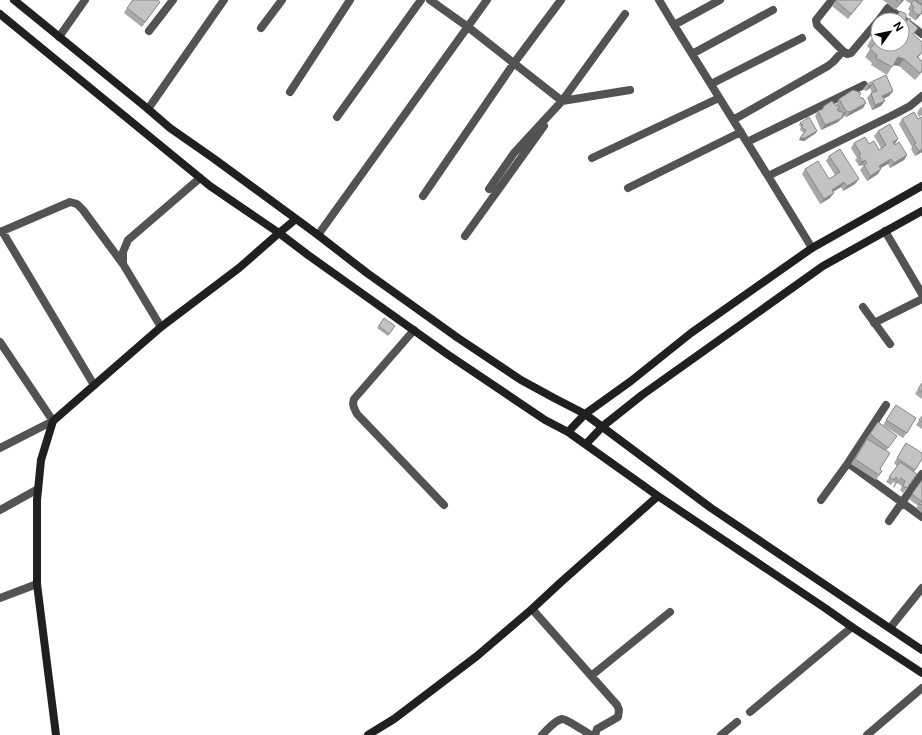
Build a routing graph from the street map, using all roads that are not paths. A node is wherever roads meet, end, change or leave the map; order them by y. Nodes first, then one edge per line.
1 (14, 0) edge
2 (85, 0) edge
3 (173, 0) edge
4 (224, 0) edge
5 (282, 0) edge
6 (350, 0) edge
7 (421, 0) edge
8 (430, 0) edge
9 (487, 0) edge
10 (561, 0) edge
11 (659, 0) edge
12 (720, 0) edge
13 (832, 0) edge
14 (773, 10) dead end
15 (885, 12) edge
16 (893, 12) edge
17 (0, 14) edge
18 (625, 14) dead end
19 (674, 25) junction
20 (910, 25) edge
21 (468, 27) junction
22 (261, 28) dead end
23 (870, 30) edge
24 (149, 31) dead end
25 (922, 34) edge
26 (59, 37) junction
27 (802, 38) dead end
28 (843, 51) junction
29 (692, 54) junction
30 (514, 63) junction
31 (711, 84) junction
32 (864, 84) dead end
33 (630, 90) dead end
34 (290, 92) dead end
35 (922, 96) edge
36 (719, 98) junction
37 (562, 101) junction
38 (148, 109) junction
39 (337, 117) dead end
40 (733, 120) junction
41 (741, 132) junction
42 (748, 142) junction
43 (592, 158) dead end
44 (768, 176) junction
45 (200, 178) junction
46 (922, 186) edge
47 (628, 188) dead end
48 (489, 189) dead end
49 (423, 196) dead end
50 (922, 210) edge
51 (296, 219) junction
52 (1, 231) edge
53 (885, 231) junction
54 (279, 233) junction
55 (318, 235) junction
56 (465, 236) dead end
57 (812, 248) junction
58 (124, 264) junction
59 (922, 294) edge
60 (922, 299) edge
61 (863, 308) dead end
62 (874, 323) junction
63 (160, 327) junction
64 (414, 330) junction
65 (0, 342) edge
66 (890, 344) dead end
67 (94, 385) junction
68 (886, 405) dead end
69 (585, 414) junction
70 (53, 421) junction
71 (603, 426) junction
72 (568, 432) junction
73 (586, 444) junction
74 (0, 448) edge
75 (848, 463) junction
76 (922, 474) edge
77 (38, 489) junction
78 (658, 496) junction
79 (822, 500) dead end
80 (902, 503) junction
81 (444, 504) dead end
82 (0, 510) edge
83 (922, 517) edge
84 (889, 521) dead end
85 (37, 584) junction
86 (922, 588) edge
87 (0, 598) edge
88 (532, 609) junction
89 (670, 612) dead end
90 (852, 627) junction
91 (890, 628) junction
92 (922, 650) edge
93 (922, 673) edge
94 (591, 676) junction
95 (922, 688) edge
96 (750, 712) dead end
97 (736, 722) dead end
98 (56, 735) edge
99 (368, 735) edge
100 (542, 735) edge
101 (591, 735) edge
102 (596, 735) edge
103 (721, 735) edge
104 (867, 735) edge

1 - 26 main road
2 - 26 street
3 - 24 street
4 - 38 street
5 - 22 street
6 - 34 street
7 - 39 street
8 - 21 street
9 - 21 street
10 - 30 street
11 - 19 street
12 - 19 street
13 - 28 street
14 - 29 street
15 - 16 street
17 - 45 main road
18 - 37 street
19 - 29 street
20 - 25 street
21 - 30 street
21 - 55 street
23 - 28 street
26 - 38 main road
27 - 31 street
28 - 40 street
29 - 31 street
30 - 37 street
30 - 49 street
31 - 36 street
32 - 42 street
33 - 37 street
35 - 44 street
36 - 40 street
36 - 43 street
37 - 48 street
37 - 56 street
38 - 51 main road
40 - 41 street
41 - 42 street
41 - 47 street
42 - 44 street
44 - 57 street
45 - 54 main road
45 - 58 street
46 - 57 main road
50 - 53 main road
51 - 54 main road
51 - 55 main road
52 - 58 street
52 - 67 street
53 - 59 street
53 - 71 main road
54 - 63 main road
54 - 64 main road
55 - 69 main road
57 - 69 main road
58 - 63 street
60 - 62 street
61 - 62 street
62 - 66 street
63 - 67 main road
64 - 72 main road
64 - 81 street
65 - 70 street
67 - 70 main road
68 - 75 street
69 - 71 main road
69 - 72 main road
70 - 74 street
70 - 77 main road
71 - 73 main road
71 - 91 main road
72 - 73 main road
73 - 78 main road
75 - 79 street
75 - 80 street
76 - 80 street
77 - 82 street
77 - 85 main road
78 - 88 main road
78 - 90 main road
80 - 83 street
80 - 84 street
85 - 87 street
85 - 98 main road
86 - 91 street
88 - 94 street
88 - 99 main road
89 - 94 street
90 - 93 main road
90 - 96 street
91 - 92 main road
94 - 102 street
95 - 104 street
97 - 103 street
100 - 101 street

